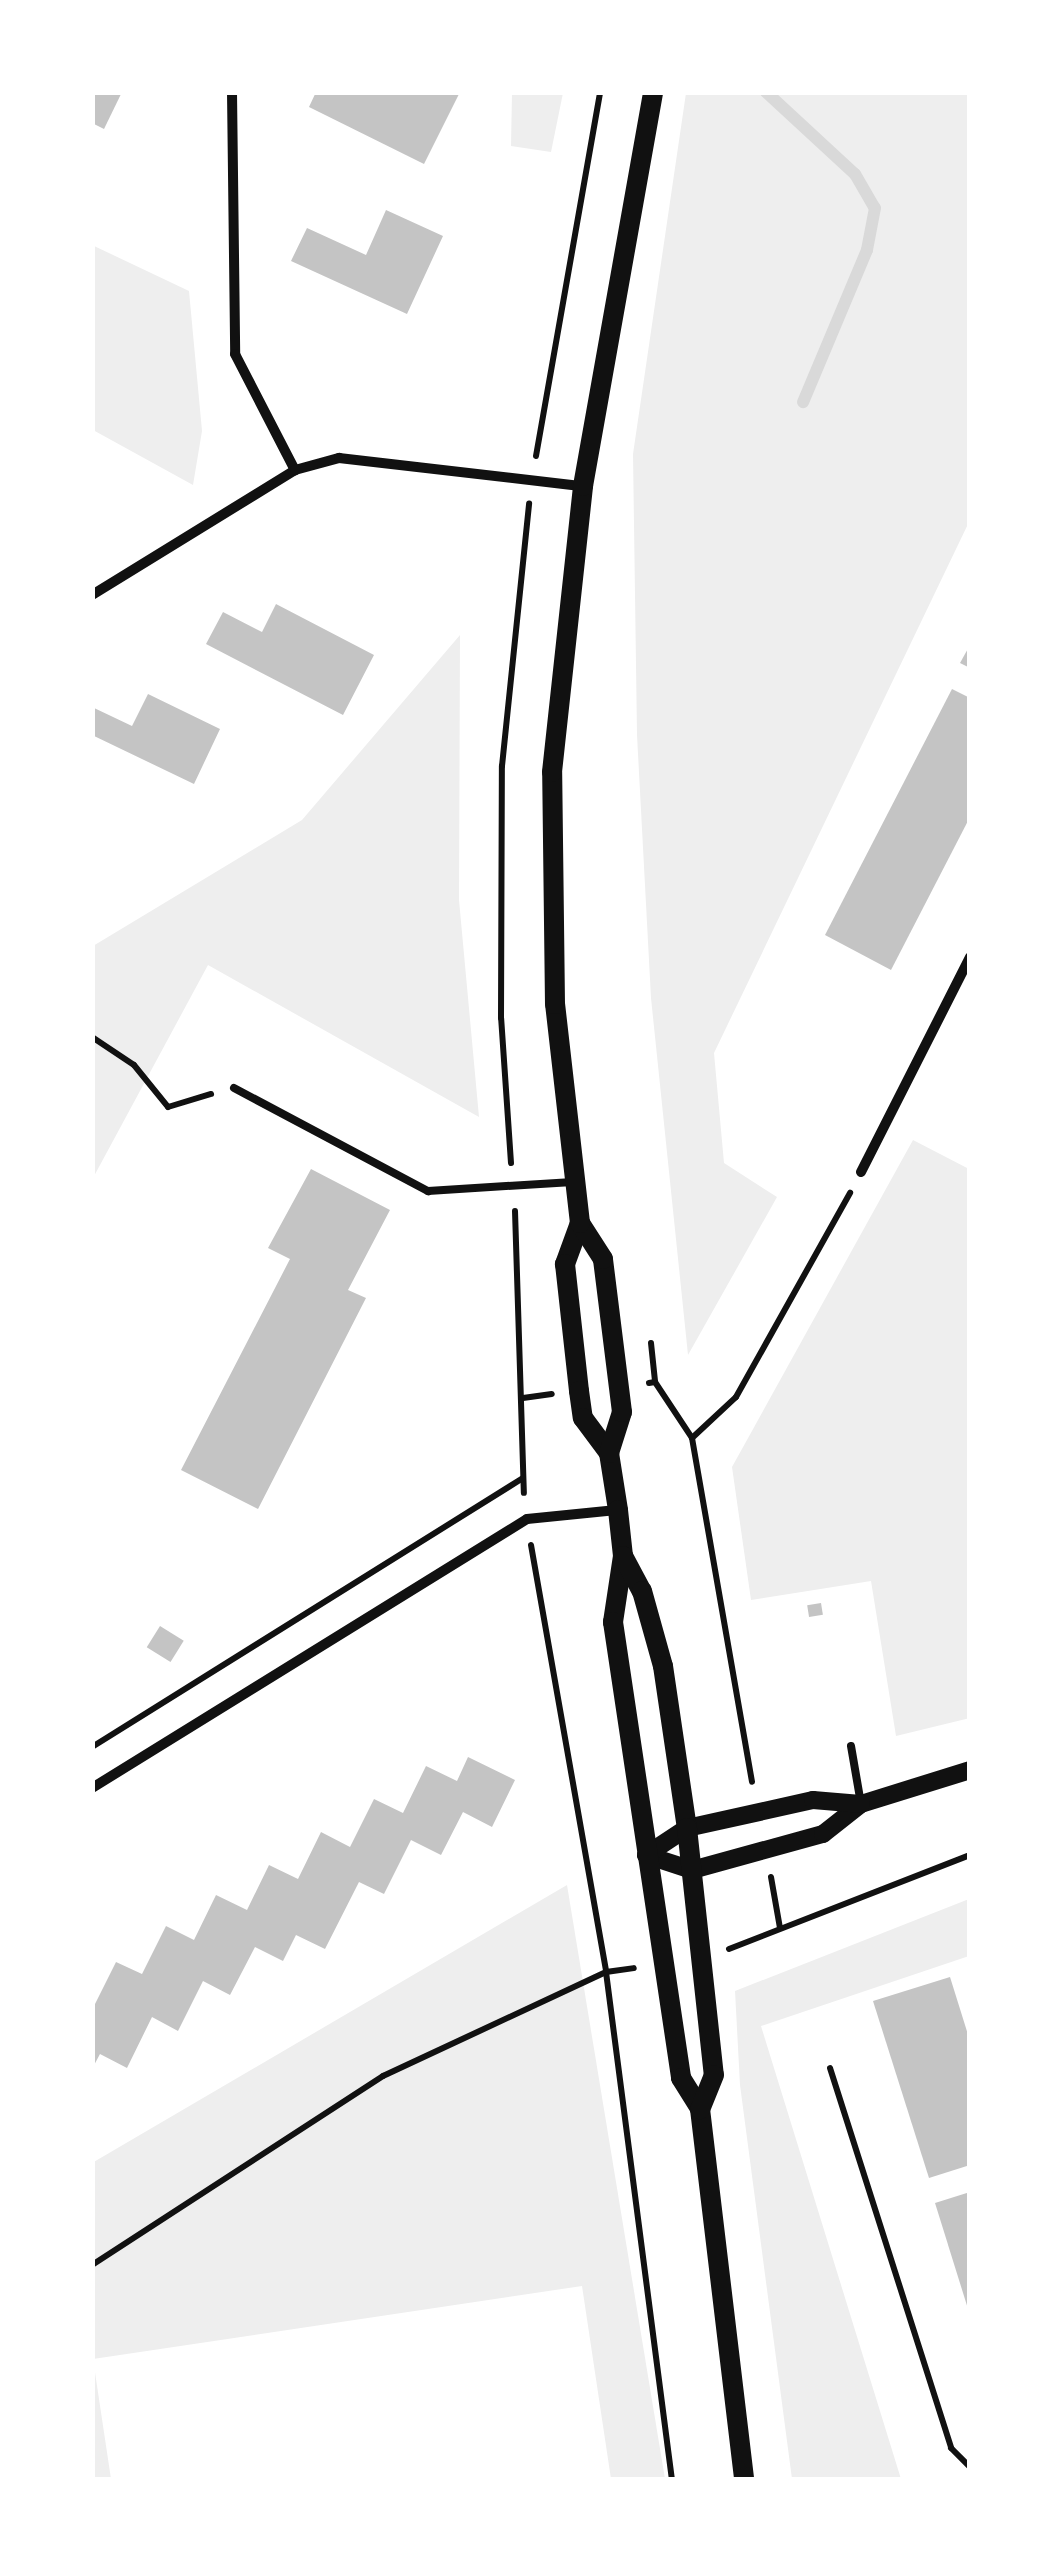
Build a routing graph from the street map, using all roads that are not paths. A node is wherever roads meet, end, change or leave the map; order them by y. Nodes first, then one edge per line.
1 (232, 92) edge
2 (652, 92) edge
3 (295, 470) junction
4 (583, 486) junction
5 (92, 594) edge
6 (970, 958) edge
7 (234, 1088) road end
8 (862, 1172) road end
9 (575, 1182) junction
10 (580, 1223) junction
11 (609, 1453) junction
12 (618, 1510) junction
13 (624, 1556) junction
14 (852, 1746) dead end
15 (970, 1770) edge
16 (92, 1788) edge
17 (860, 1804) junction
18 (686, 1828) junction
19 (646, 1855) junction
20 (692, 1870) junction
21 (700, 2110) junction
22 (744, 2480) edge

1 - 3 street
2 - 4 main road
3 - 4 street
3 - 5 street
4 - 9 main road
6 - 8 street
7 - 9 lane
9 - 10 main road
10 - 11 main road
10 - 11 main road
11 - 12 main road
12 - 13 main road
12 - 16 street
13 - 18 main road
13 - 19 main road
14 - 17 lane
15 - 17 street
17 - 18 street
17 - 20 street
18 - 19 street
18 - 20 main road
19 - 20 street
19 - 21 main road
20 - 21 main road
21 - 22 main road

